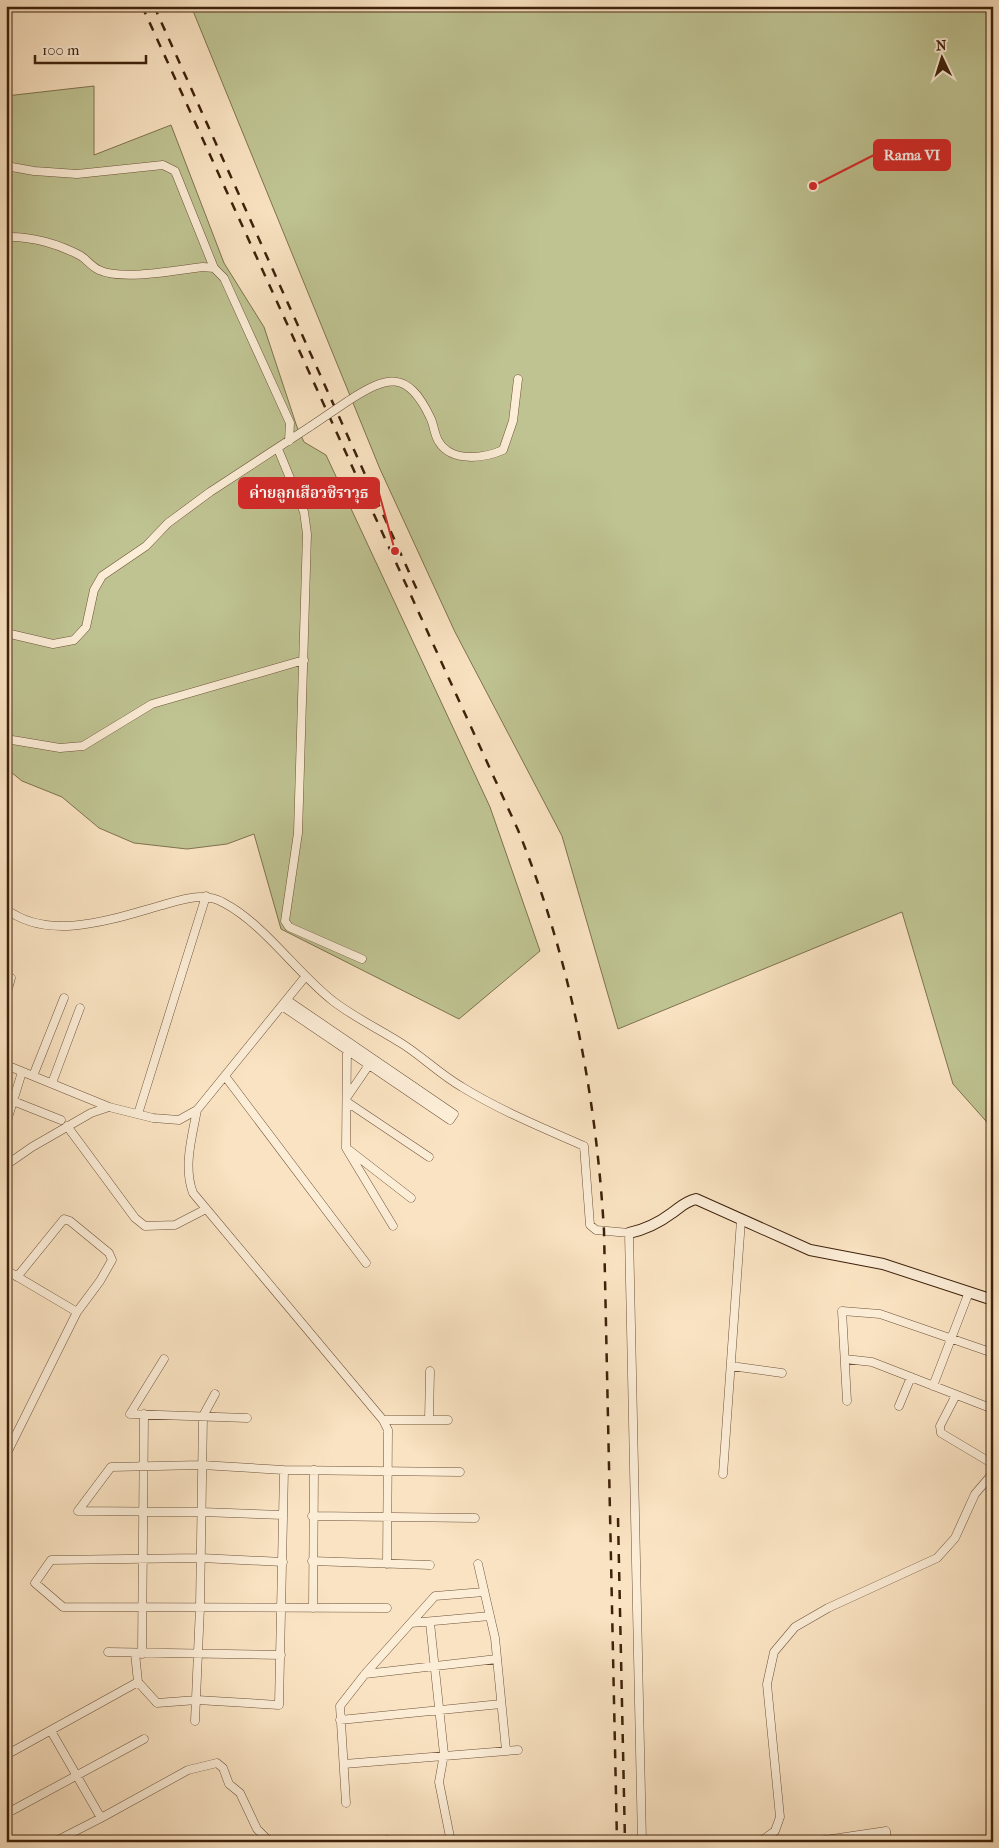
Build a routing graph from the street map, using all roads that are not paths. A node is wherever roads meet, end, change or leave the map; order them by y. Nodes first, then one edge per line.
1 (6, 166) edge
2 (6, 237) edge
3 (214, 268) junction
4 (518, 379) dead end
5 (289, 442) junction
6 (278, 449) junction
7 (6, 633) edge
8 (304, 660) junction
9 (6, 739) edge
10 (206, 896) junction
11 (6, 909) edge
12 (362, 959) dead end
13 (305, 977) junction
14 (11, 978) dead end
15 (6, 996) edge
16 (64, 998) dead end
17 (285, 1003) junction
18 (80, 1008) dead end
19 (348, 1046) junction
20 (371, 1061) junction
21 (6, 1065) edge
22 (22, 1072) junction
23 (32, 1076) junction
24 (224, 1076) junction
25 (52, 1083) junction
26 (416, 1092) junction
27 (347, 1099) junction
28 (13, 1101) junction
29 (109, 1107) junction
30 (197, 1110) junction
31 (138, 1114) junction
32 (61, 1120) dead end
33 (6, 1124) edge
34 (67, 1126) junction
35 (346, 1148) junction
36 (428, 1157) dead end
37 (6, 1165) edge
38 (411, 1198) dead end
39 (206, 1209) junction
40 (741, 1220) junction
41 (394, 1226) dead end
42 (629, 1233) junction
43 (366, 1262) dead end
44 (7, 1272) edge
45 (17, 1277) junction
46 (969, 1292) junction
47 (993, 1300) edge
48 (77, 1312) junction
49 (951, 1339) junction
50 (993, 1353) edge
51 (164, 1359) dead end
52 (845, 1359) junction
53 (731, 1366) junction
54 (430, 1370) dead end
55 (782, 1373) dead end
56 (911, 1377) junction
57 (933, 1386) junction
58 (215, 1394) dead end
59 (956, 1395) junction
60 (847, 1402) dead end
61 (899, 1406) dead end
62 (993, 1409) edge
63 (144, 1414) junction
64 (202, 1416) junction
65 (247, 1418) dead end
66 (382, 1420) junction
67 (429, 1420) junction
68 (448, 1420) dead end
69 (6, 1456) edge
70 (993, 1464) edge
71 (202, 1465) junction
72 (144, 1466) junction
73 (284, 1470) junction
74 (314, 1470) junction
75 (388, 1470) junction
76 (460, 1472) dead end
77 (993, 1473) edge
78 (723, 1474) dead end
79 (143, 1512) junction
80 (202, 1512) junction
81 (283, 1515) junction
82 (312, 1516) junction
83 (387, 1517) junction
84 (475, 1518) dead end
85 (201, 1558) junction
86 (142, 1559) junction
87 (312, 1561) junction
88 (282, 1562) junction
89 (387, 1564) junction
90 (478, 1564) dead end
91 (430, 1565) dead end
92 (484, 1592) junction
93 (142, 1607) junction
94 (200, 1607) junction
95 (282, 1607) junction
96 (313, 1608) junction
97 (387, 1608) dead end
98 (490, 1616) junction
99 (410, 1623) junction
100 (430, 1623) junction
101 (108, 1652) dead end
102 (139, 1653) junction
103 (198, 1653) junction
104 (282, 1655) junction
105 (497, 1659) junction
106 (435, 1666) junction
107 (365, 1674) junction
108 (138, 1682) junction
109 (197, 1700) junction
110 (501, 1704) junction
111 (440, 1711) junction
112 (340, 1720) junction
113 (195, 1721) dead end
114 (51, 1731) junction
115 (144, 1739) dead end
116 (506, 1750) junction
117 (518, 1750) dead end
118 (444, 1754) junction
119 (6, 1755) edge
120 (344, 1764) junction
121 (76, 1775) junction
122 (346, 1803) dead end
123 (13, 1810) dead end
124 (101, 1818) junction
125 (832, 1840) edge
126 (54, 1842) edge
127 (270, 1842) edge
128 (451, 1842) edge
129 (642, 1842) edge
130 (760, 1842) edge
131 (812, 1842) edge
132 (887, 1842) edge

1 - 3 street
2 - 3 street
3 - 5 street
4 - 5 street, bridge
5 - 6 street
6 - 7 street
6 - 8 street
8 - 9 street
8 - 12 street
10 - 11 street
10 - 13 street
10 - 31 street
13 - 17 street
13 - 42 street
14 - 15 street
16 - 23 street
17 - 19 street
17 - 24 street
18 - 25 street
19 - 20 street
19 - 27 street
20 - 26 street
20 - 27 street
21 - 22 street
22 - 23 street
22 - 28 street
23 - 25 street
24 - 30 street
24 - 43 street
25 - 29 street
26 - 26 street
27 - 35 street
27 - 36 street
28 - 32 street
28 - 33 street
29 - 31 street
29 - 34 street
30 - 31 street
30 - 39 street
34 - 37 street
34 - 39 street
35 - 38 street
35 - 41 street
39 - 66 street
40 - 42 street
40 - 46 street
40 - 53 street
42 - 129 street
44 - 45 street
45 - 48 street
45 - 48 street
46 - 47 street
46 - 49 street
48 - 69 street
49 - 50 street
49 - 52 street
49 - 57 street
51 - 63 street
52 - 56 street
52 - 60 street
53 - 55 street
53 - 78 street
54 - 67 street
56 - 57 street
56 - 61 street
57 - 59 street
58 - 64 street
59 - 62 street
59 - 70 street
63 - 64 street
63 - 72 street
64 - 65 street
64 - 71 street
66 - 67 street
66 - 75 street
67 - 68 street
71 - 72 street
71 - 73 street
71 - 80 street
72 - 79 street
72 - 79 street
73 - 74 street
73 - 81 street
74 - 75 street
74 - 82 street
75 - 76 street
75 - 83 street
77 - 130 street
79 - 80 street
79 - 86 street
80 - 81 street
80 - 85 street
81 - 88 street
82 - 83 street
82 - 87 street
83 - 84 street
83 - 89 street
85 - 86 street
85 - 88 street
85 - 94 street
86 - 93 street
86 - 93 street
87 - 89 street
87 - 96 street
88 - 95 street
89 - 91 street
90 - 92 street
92 - 98 street
92 - 99 street
93 - 94 street
93 - 102 street
94 - 95 street
94 - 103 street
95 - 96 street
95 - 104 street
96 - 97 street
98 - 100 street
98 - 105 street
99 - 100 street
99 - 107 street
100 - 106 street
101 - 102 street
102 - 103 street
102 - 108 street
103 - 104 street
103 - 109 street
104 - 109 street
105 - 106 street
105 - 110 street
106 - 107 street
106 - 111 street
107 - 112 street
108 - 109 street
108 - 114 street
109 - 113 street
110 - 111 street
110 - 116 street
111 - 112 street
111 - 118 street
112 - 120 street
114 - 119 street
114 - 121 street
115 - 121 street
116 - 117 street
116 - 118 street
118 - 120 street
118 - 128 street
120 - 122 street
121 - 123 street
121 - 124 street
124 - 126 street
124 - 127 street
125 - 131 street
125 - 132 street

